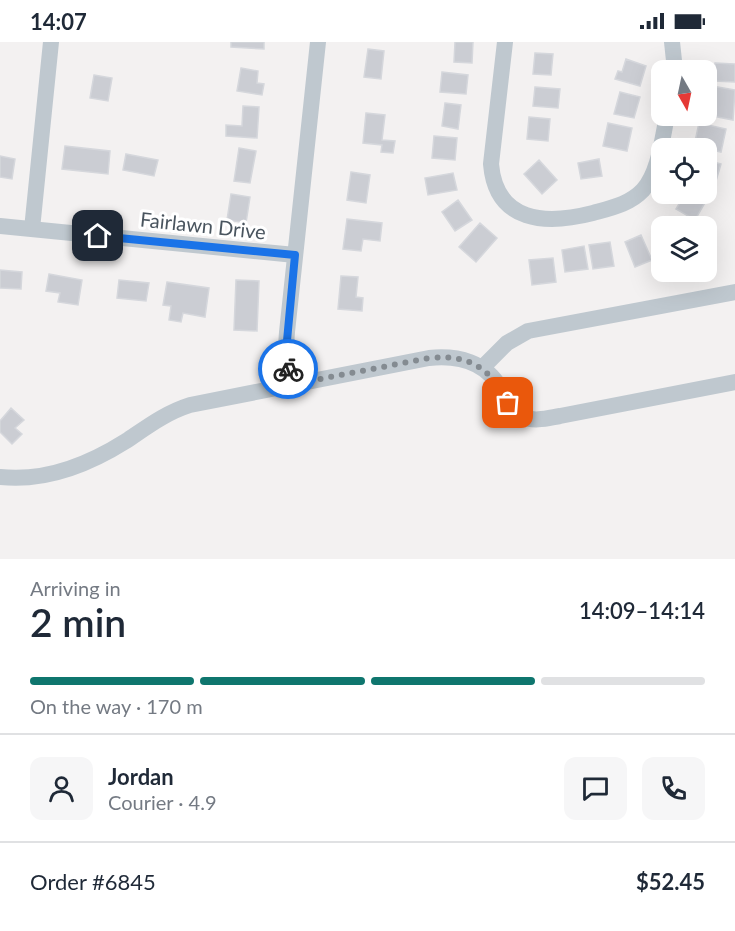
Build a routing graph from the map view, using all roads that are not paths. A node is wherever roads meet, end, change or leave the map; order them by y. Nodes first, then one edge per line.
1 (51, 42) edge
2 (318, 42) edge
3 (506, 42) edge
4 (672, 42) edge
5 (674, 60) edge
6 (665, 126) edge
7 (0, 226) edge
8 (32, 229) junction
9 (295, 255) junction
10 (735, 292) edge
11 (482, 368) junction
12 (735, 382) edge
13 (294, 384) junction
14 (0, 477) edge

1 - 8 street
2 - 9 street
3 - 6 street
4 - 5 street
7 - 8 street, Fairlawn Drive
8 - 9 street, Fairlawn Drive
9 - 13 street
10 - 11 street
11 - 12 street
11 - 13 street
13 - 14 street

